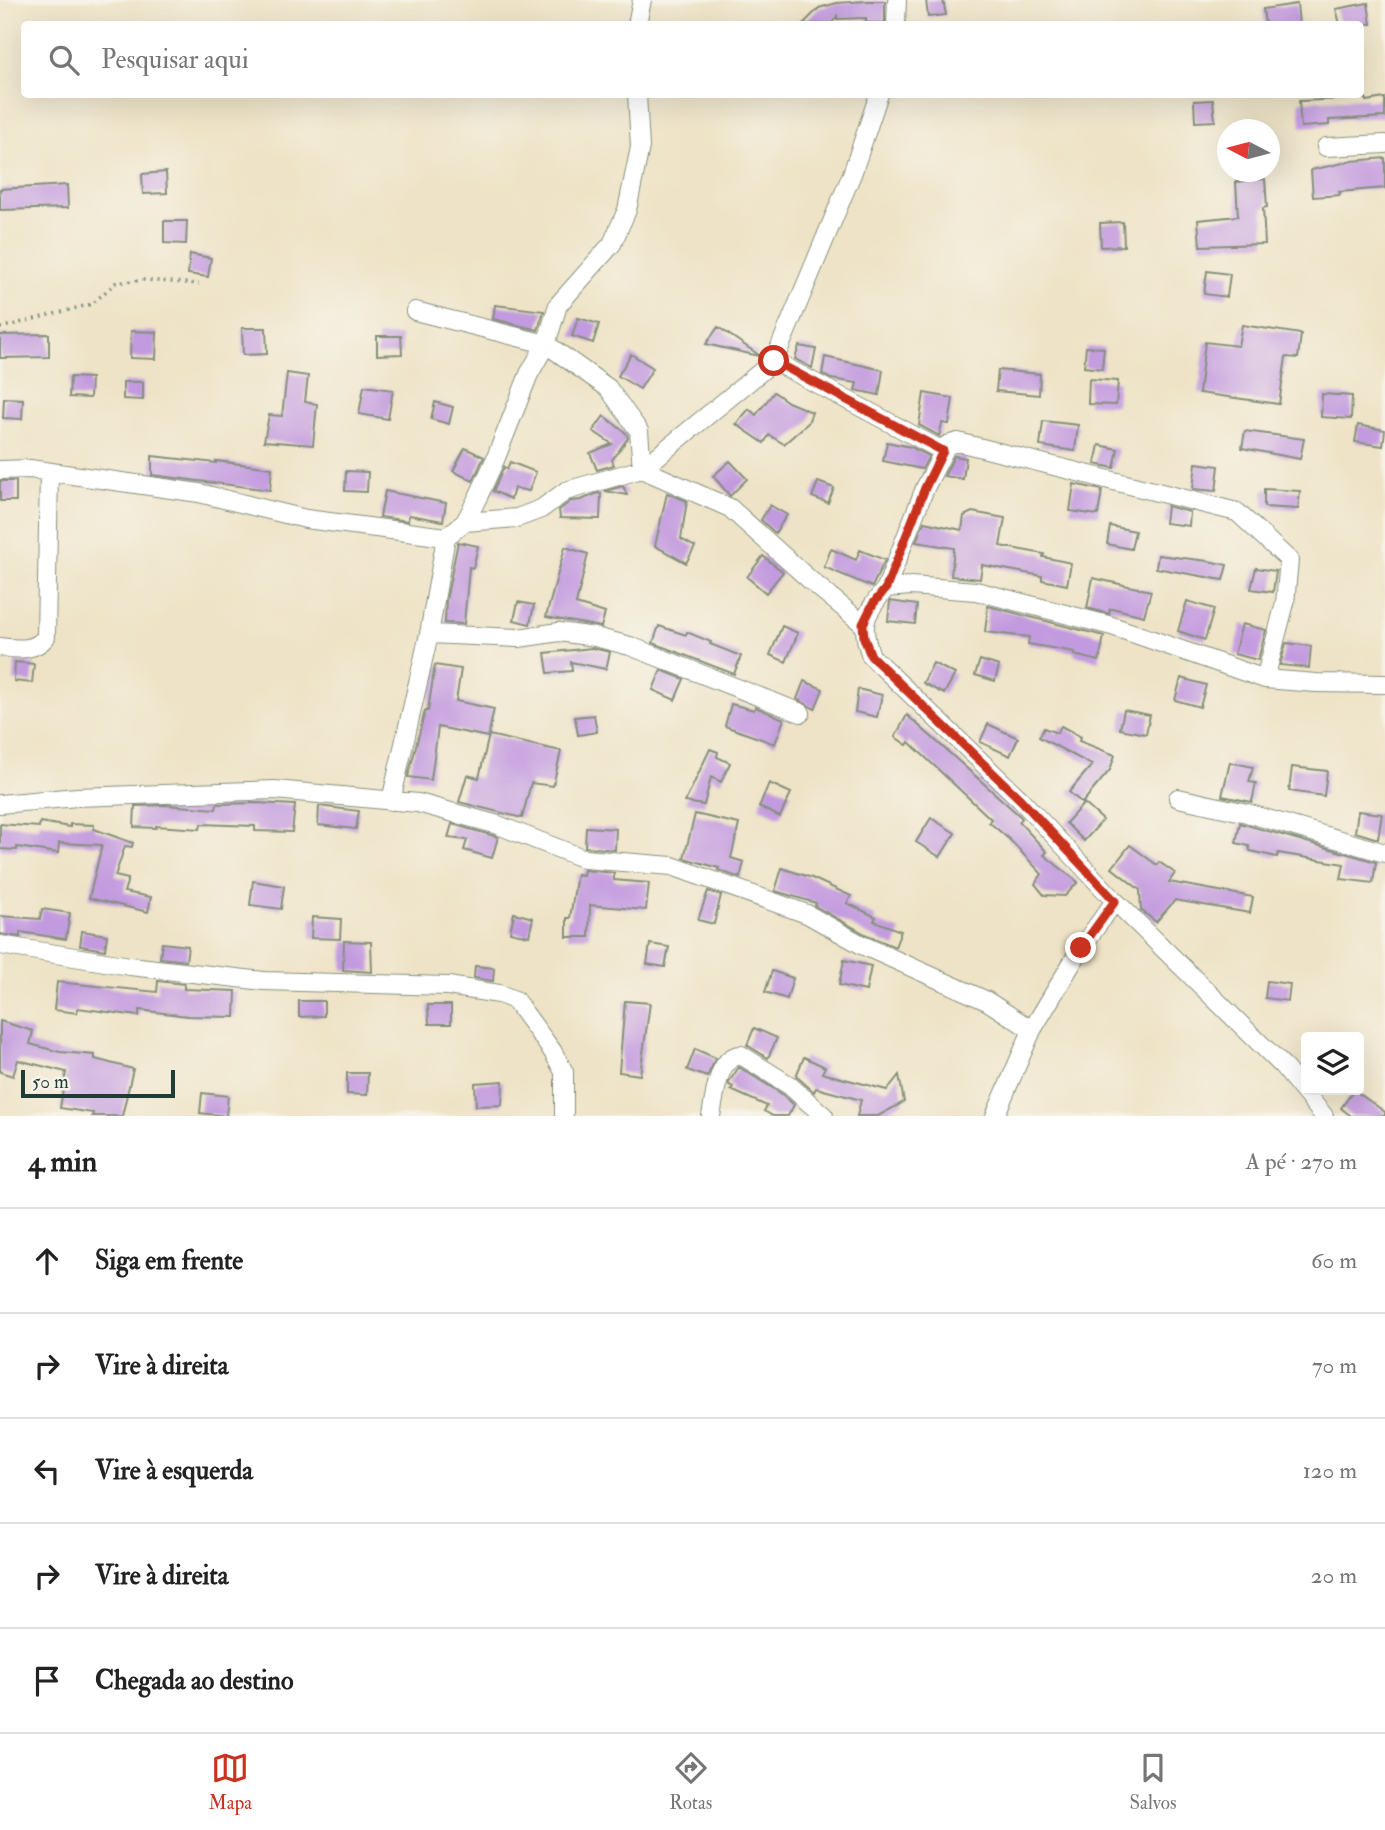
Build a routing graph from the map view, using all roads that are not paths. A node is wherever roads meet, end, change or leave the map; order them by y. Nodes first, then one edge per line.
1 (642, 0) edge
2 (897, 0) edge
3 (637, 21) edge
4 (897, 21) edge
5 (637, 98) edge
6 (878, 98) edge
7 (1385, 144) edge
8 (1326, 147) dead end
9 (415, 311) dead end
10 (546, 344) junction
11 (774, 361) junction
12 (943, 451) junction
13 (642, 469) junction
14 (0, 470) edge
15 (49, 471) junction
16 (466, 522) junction
17 (446, 537) junction
18 (886, 588) junction
19 (863, 624) junction
20 (429, 634) junction
21 (0, 648) edge
22 (1265, 679) junction
23 (1385, 684) edge
24 (801, 713) dead end
25 (1178, 798) dead end
26 (391, 801) junction
27 (0, 804) edge
28 (1385, 853) edge
29 (1115, 901) junction
30 (0, 945) edge
31 (1032, 1030) junction
32 (565, 1116) edge
33 (711, 1116) edge
34 (824, 1116) edge
35 (995, 1116) edge
36 (1324, 1116) edge

1 - 3 street
2 - 4 street
5 - 10 street
6 - 11 street
7 - 8 street
9 - 10 street
10 - 13 street
10 - 16 street
11 - 12 street
11 - 13 street
12 - 18 street
12 - 22 street
13 - 16 street
13 - 19 street
14 - 15 street
15 - 17 street
15 - 21 street
16 - 17 street
17 - 20 street
18 - 19 street
18 - 22 street
19 - 29 street
20 - 24 street
20 - 26 street
22 - 23 street
25 - 28 street
26 - 27 street
26 - 31 street
29 - 31 street
29 - 36 street
30 - 32 street
31 - 35 street
33 - 34 street

